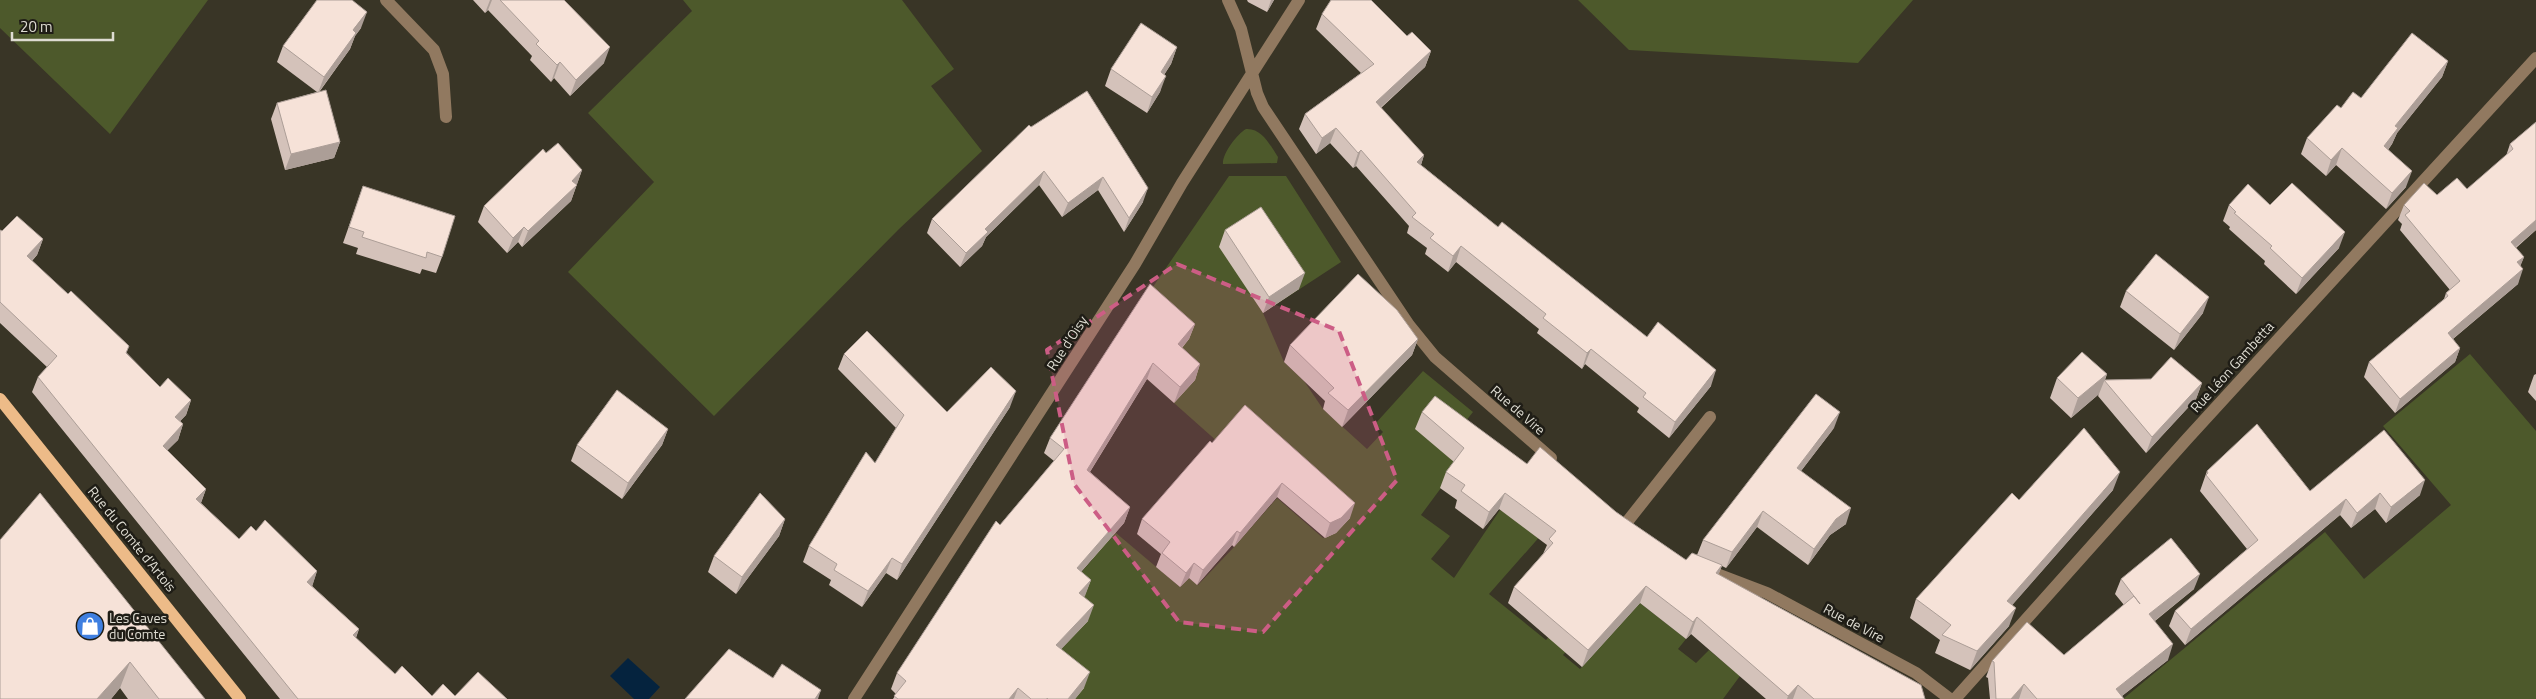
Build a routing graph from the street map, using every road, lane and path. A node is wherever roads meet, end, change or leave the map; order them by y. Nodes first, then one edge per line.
1 (386, 0) edge
2 (1228, 0) edge
3 (1299, 0) edge
4 (2536, 58) edge
5 (1253, 74) junction
6 (446, 117) dead end
7 (0, 398) edge
8 (1710, 416) dead end
9 (1564, 469) edge
10 (1640, 531) edge
11 (1692, 564) edge
12 (240, 699) edge
13 (854, 699) edge
14 (1950, 699) edge
15 (1955, 699) edge

1 - 6 street
2 - 5 street, Rue de Vire
3 - 5 street, Rue d'Oisy
4 - 15 street, Rue Léon Gambetta
5 - 9 street, Rue de Vire
5 - 13 street, Rue d'Oisy
7 - 12 main road, Rue du Comte d'Artois
8 - 10 street
11 - 14 street, Rue de Vire

